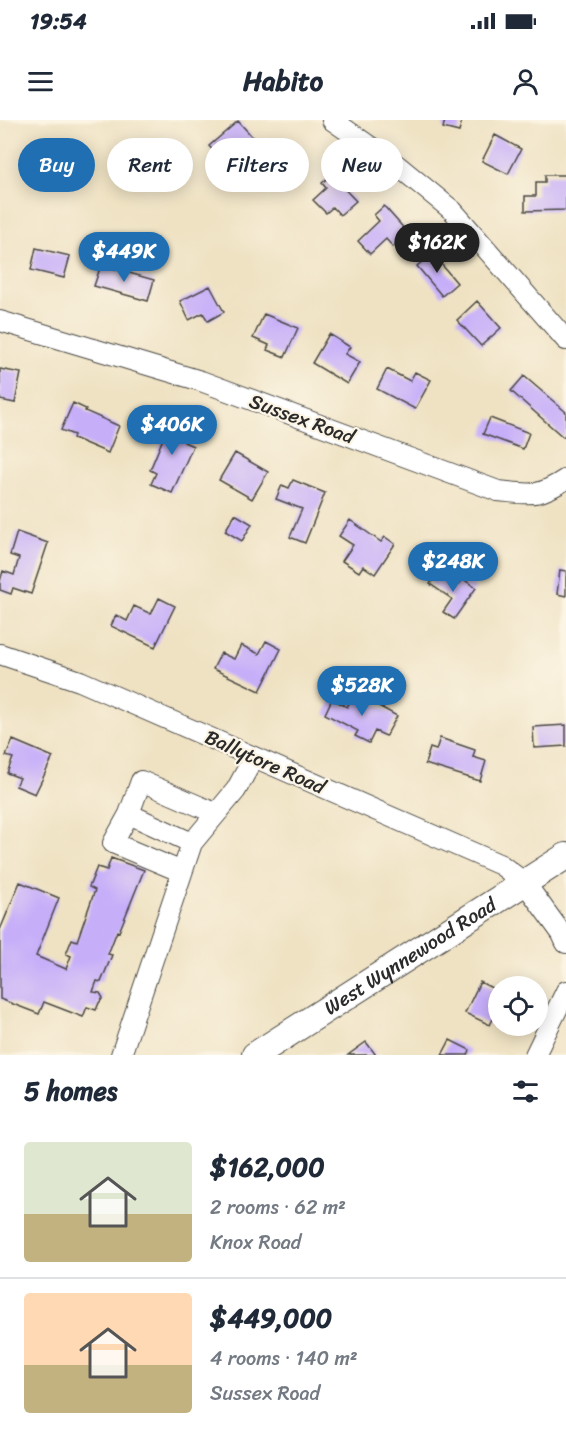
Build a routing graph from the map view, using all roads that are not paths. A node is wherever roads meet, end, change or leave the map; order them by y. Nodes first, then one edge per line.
1 (332, 120) edge
2 (0, 321) edge
3 (566, 340) edge
4 (566, 479) edge
5 (0, 654) edge
6 (255, 757) junction
7 (215, 813) junction
8 (129, 814) junction
9 (192, 843) junction
10 (566, 856) edge
11 (182, 872) junction
12 (525, 882) junction
13 (565, 937) edge
14 (566, 991) edge
15 (121, 1055) edge
16 (255, 1055) edge
17 (535, 1055) edge

1 - 3 street
2 - 4 street, Sussex Road
5 - 6 street, Ballytore Road
6 - 7 street
6 - 12 street, Ballytore Road
7 - 8 street
7 - 9 street
8 - 9 street
8 - 11 street
9 - 11 street
10 - 12 main road, West Wynnewood Road
11 - 15 street
12 - 13 street, Ballytore Road
12 - 16 main road, West Wynnewood Road
14 - 17 street

